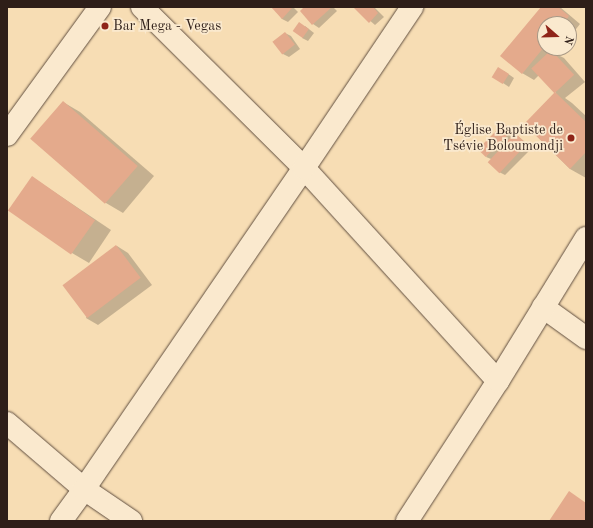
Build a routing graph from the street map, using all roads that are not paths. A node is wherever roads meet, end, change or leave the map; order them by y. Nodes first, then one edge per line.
1 (100, 7) edge
2 (142, 7) edge
3 (412, 7) edge
4 (7, 135) edge
5 (304, 168) junction
6 (586, 238) edge
7 (543, 307) junction
8 (586, 338) edge
9 (498, 381) junction
10 (7, 423) edge
11 (84, 489) junction
12 (61, 521) edge
13 (131, 521) edge
14 (407, 521) edge

1 - 4 street
2 - 5 street
3 - 5 street
5 - 9 street
5 - 11 street
6 - 7 street
7 - 8 street
7 - 9 street
9 - 14 street
10 - 11 street
11 - 12 street
11 - 13 street

